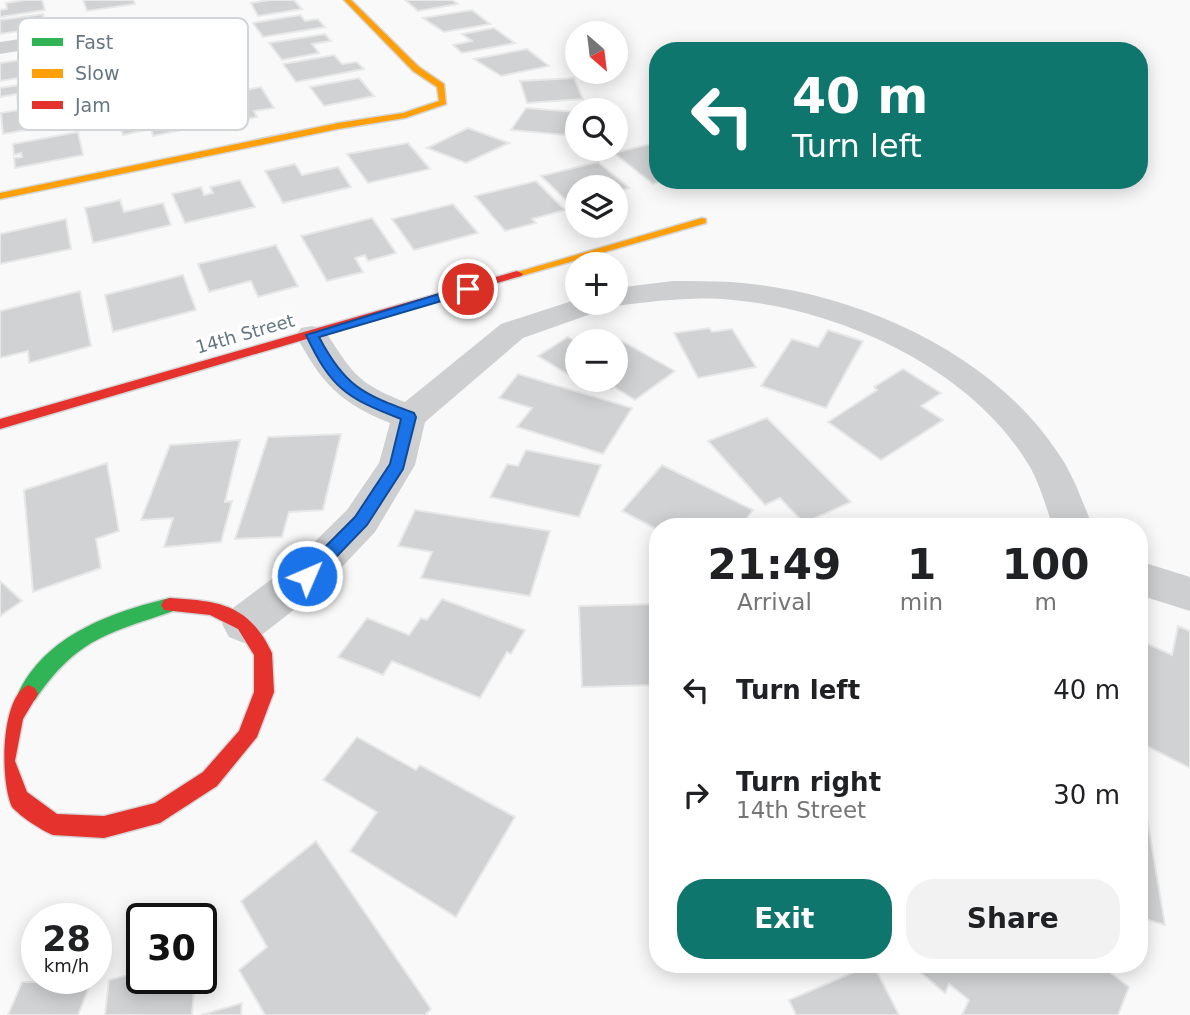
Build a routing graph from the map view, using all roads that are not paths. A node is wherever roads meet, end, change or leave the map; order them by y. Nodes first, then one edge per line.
1 (347, 0) edge
2 (18, 44) edge
3 (0, 47) edge
4 (0, 196) edge
5 (702, 221) dead end
6 (628, 296) edge
7 (565, 313) edge
8 (312, 335) junction
9 (409, 417) junction
10 (0, 424) edge
11 (1069, 518) edge
12 (1148, 581) edge
13 (1190, 594) edge
14 (244, 624) junction

1 - 4 street
2 - 3 street
5 - 8 street, 14th Street
6 - 11 street
7 - 9 street
8 - 9 street
8 - 10 street, 14th Street
9 - 14 street
12 - 13 street
14 - 14 street

